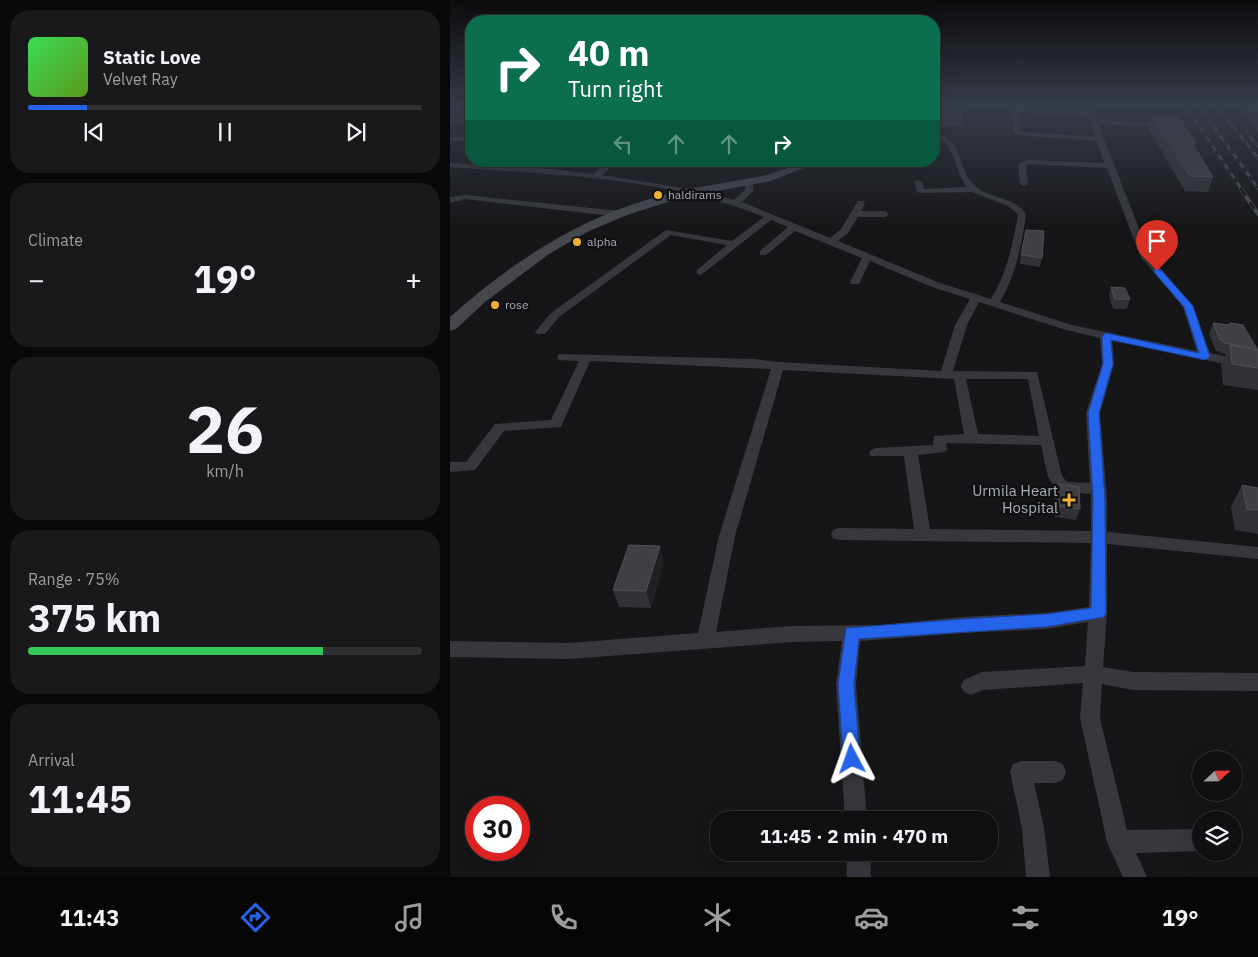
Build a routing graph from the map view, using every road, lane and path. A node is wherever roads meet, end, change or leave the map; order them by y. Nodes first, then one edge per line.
1 (950, 146) edge
2 (1102, 146) edge
3 (450, 165) edge
4 (465, 166) edge
5 (1110, 166) junction
6 (476, 167) edge
7 (548, 167) edge
8 (607, 167) edge
9 (800, 167) edge
10 (489, 168) joint
11 (542, 171) junction
12 (595, 177) junction
13 (918, 182) dead end
14 (748, 183) junction
15 (1024, 184) dead end
16 (974, 189) junction
17 (696, 192) junction
18 (450, 200) edge
19 (736, 203) junction
20 (861, 203) dead end
21 (620, 214) junction
22 (854, 214) junction
23 (885, 214) dead end
24 (770, 217) junction
25 (794, 227) junction
26 (830, 243) junction
27 (734, 244) junction
28 (763, 253) dead end
29 (867, 257) junction
30 (701, 272) dead end
31 (855, 282) dead end
32 (977, 298) junction
33 (994, 303) junction
34 (451, 325) edge
35 (540, 332) dead end
36 (1106, 336) junction
37 (563, 357) dead end
38 (1205, 357) junction
39 (586, 358) junction
40 (778, 366) junction
41 (1258, 367) edge
42 (953, 375) junction
43 (972, 438) junction
44 (1048, 441) junction
45 (910, 451) junction
46 (876, 452) dead end
47 (450, 467) edge
48 (1098, 490) junction
49 (839, 534) dead end
50 (923, 535) junction
51 (1099, 537) junction
52 (1258, 553) edge
53 (1098, 613) junction
54 (852, 633) junction
55 (706, 640) junction
56 (450, 649) edge
57 (1094, 674) junction
58 (1258, 682) edge
59 (971, 686) dead end
60 (1055, 772) dead end
61 (855, 811) edge
62 (1192, 840) edge
63 (1118, 842) junction
64 (858, 861) edge
65 (859, 877) edge
66 (1038, 877) edge
67 (1135, 877) edge

1 - 16 street
2 - 5 street
3 - 4 street
5 - 15 street
5 - 38 street
6 - 10 street
7 - 11 street
8 - 12 street
9 - 14 main road
10 - 11 street
11 - 12 street
12 - 17 street
13 - 16 street
14 - 17 main road
14 - 19 street
16 - 33 street
17 - 19 street
17 - 21 main road
18 - 21 street
19 - 24 street
20 - 22 street
21 - 34 main road
22 - 23 street
22 - 26 street
24 - 25 street
24 - 27 street
25 - 26 street
25 - 28 street
26 - 29 street
27 - 30 street
27 - 35 street
29 - 31 street
29 - 32 street
32 - 33 street
32 - 42 street
33 - 36 street
36 - 38 street
36 - 48 street
37 - 39 street
38 - 41 street
39 - 40 street
39 - 47 street
40 - 42 street
40 - 55 street
42 - 43 street
42 - 44 street
43 - 44 street
43 - 45 street
44 - 48 street
45 - 46 street
45 - 50 street
48 - 51 street
49 - 50 street
50 - 51 street
51 - 52 street
51 - 53 street
53 - 54 street
53 - 57 street
54 - 55 street
54 - 61 street
55 - 56 street
57 - 58 street
57 - 59 street
57 - 63 street
60 - 66 street
62 - 63 street
63 - 67 street
64 - 65 street

